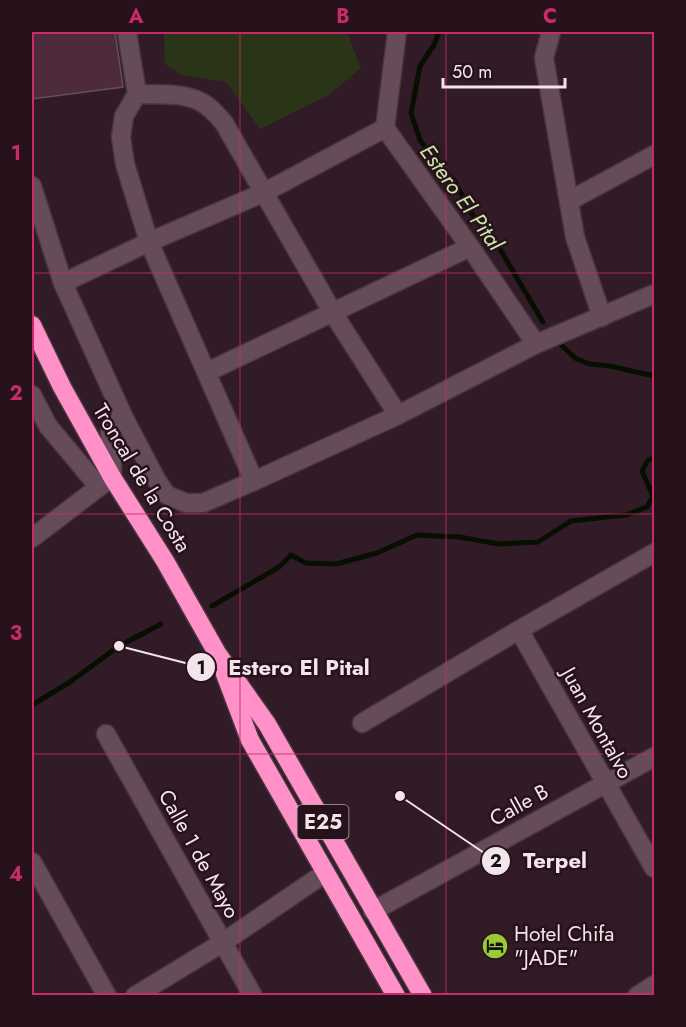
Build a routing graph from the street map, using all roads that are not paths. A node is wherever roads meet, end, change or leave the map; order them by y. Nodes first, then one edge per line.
1 (127, 32) edge
2 (397, 32) edge
3 (551, 32) edge
4 (137, 94) junction
5 (385, 128) junction
6 (654, 155) edge
7 (32, 186) edge
8 (265, 192) junction
9 (569, 201) junction
10 (149, 242) junction
11 (470, 247) junction
12 (63, 282) junction
13 (654, 294) edge
14 (333, 313) junction
15 (602, 317) junction
16 (32, 325) edge
17 (536, 344) junction
18 (207, 372) junction
19 (32, 395) edge
20 (398, 415) junction
21 (124, 418) junction
22 (254, 481) junction
23 (105, 482) junction
24 (32, 538) edge
25 (654, 553) edge
26 (519, 630) junction
27 (217, 653) junction
28 (362, 723) dead end
29 (106, 734) dead end
30 (654, 757) edge
31 (605, 783) junction
32 (32, 862) edge
33 (654, 868) edge
34 (325, 873) junction
35 (373, 911) junction
36 (222, 943) junction
37 (654, 985) edge
38 (107, 996) edge
39 (135, 996) edge
40 (253, 996) edge
41 (396, 996) edge
42 (423, 996) edge
43 (636, 996) edge

1 - 4 street
2 - 5 street
3 - 9 street
4 - 8 street
4 - 10 street
5 - 8 street
5 - 11 street
6 - 9 street
7 - 12 street
8 - 10 street
8 - 14 street
9 - 15 street
10 - 12 street
10 - 18 street
11 - 14 street
11 - 17 street
12 - 21 street
13 - 15 street
14 - 18 street
14 - 20 street
15 - 17 street
16 - 23 highway, Troncal de la Costa / E25
17 - 20 street
18 - 22 street
19 - 23 street
20 - 22 street
21 - 22 street
21 - 23 street
23 - 24 street
23 - 27 highway, Troncal de la Costa / E25
25 - 26 street
26 - 28 street
26 - 31 street, Juan Montalvo
27 - 34 highway, Troncal de la Costa / E25
27 - 35 highway, Troncal de la Costa / E25
29 - 36 street, Calle 1 de Mayo
30 - 31 street, Calle B
31 - 33 street, Juan Montalvo
31 - 35 street, Calle B
32 - 38 street
34 - 36 street
34 - 41 highway, Troncal de la Costa / E25
35 - 42 highway, Troncal de la Costa / E25
36 - 39 street
36 - 40 street, Calle 1 de Mayo
37 - 43 street

